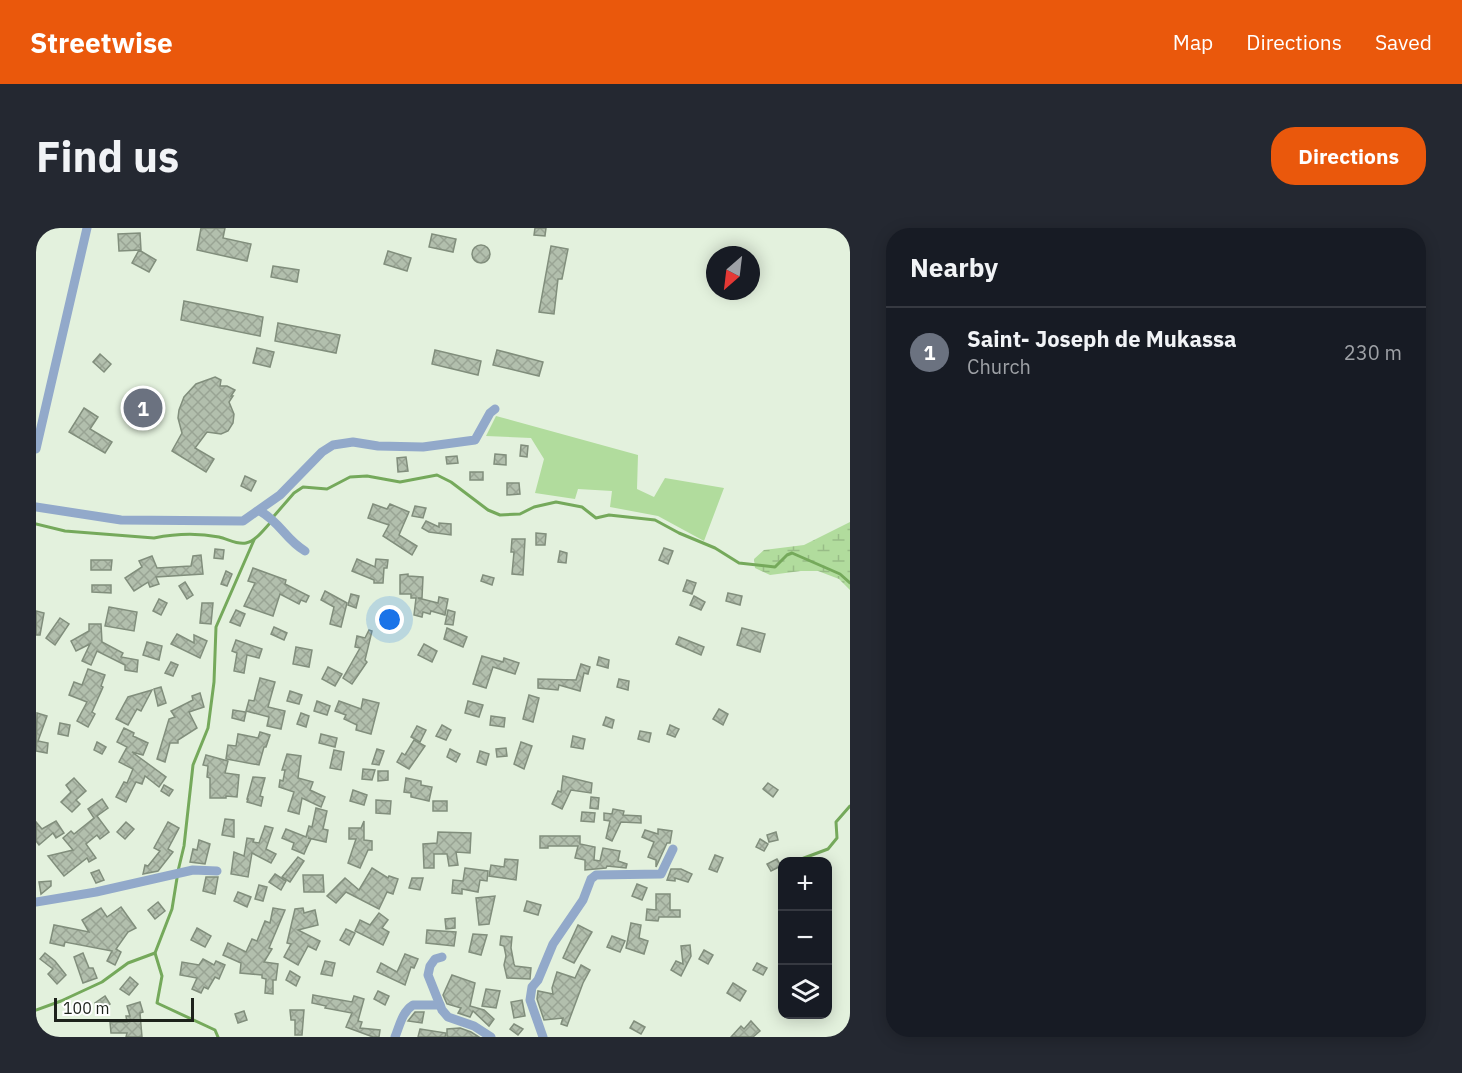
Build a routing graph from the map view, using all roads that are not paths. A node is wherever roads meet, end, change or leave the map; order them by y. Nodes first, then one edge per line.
1 (87, 228) edge
2 (495, 409) dead end
3 (36, 449) edge
4 (36, 507) edge
5 (260, 511) junction
6 (305, 551) dead end
7 (673, 849) dead end
8 (217, 870) dead end
9 (36, 902) edge
10 (442, 957) dead end
11 (440, 1005) junction
12 (395, 1037) edge
13 (491, 1037) edge
14 (543, 1037) edge

1 - 3 street
2 - 5 street
4 - 5 street
5 - 6 street
7 - 14 street
8 - 9 street
10 - 11 street
11 - 12 street
11 - 13 street

